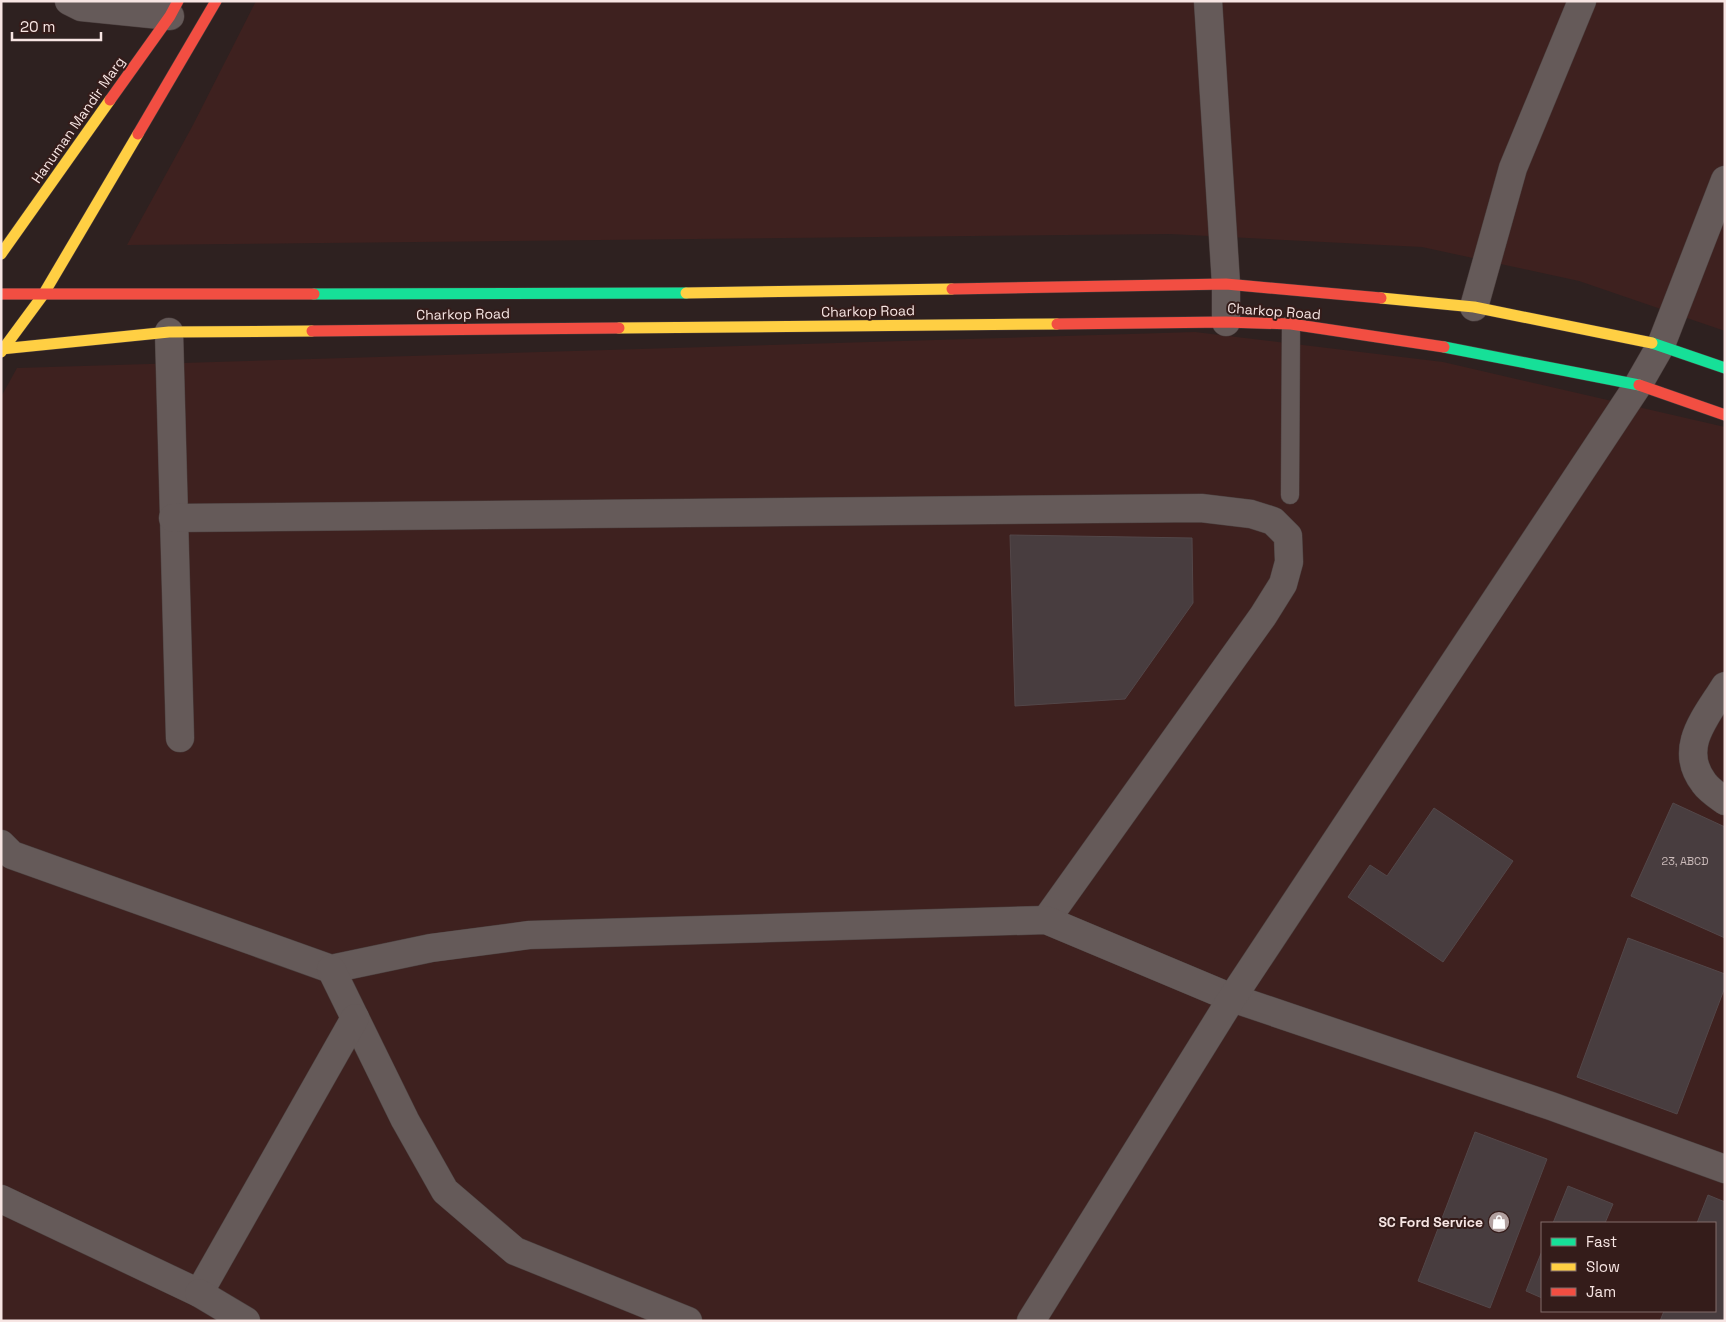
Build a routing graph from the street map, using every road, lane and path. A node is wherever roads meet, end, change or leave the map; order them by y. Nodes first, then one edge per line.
1 (69, 1) edge
2 (216, 1) edge
3 (1208, 1) edge
4 (1582, 1) edge
5 (174, 9) edge
6 (1725, 180) edge
7 (1, 254) edge
8 (1226, 284) junction
9 (1, 294) edge
10 (43, 295) junction
11 (1474, 307) junction
12 (1226, 322) junction
13 (1291, 324) junction
14 (169, 332) junction
15 (1661, 345) junction
16 (2, 350) edge
17 (1725, 368) edge
18 (1638, 385) junction
19 (1725, 416) edge
20 (1290, 495) dead end
21 (173, 518) junction
22 (1725, 686) edge
23 (180, 738) dead end
24 (1725, 801) edge
25 (1, 844) edge
26 (1046, 920) junction
27 (331, 969) junction
28 (1232, 998) junction
29 (355, 1018) junction
30 (1725, 1169) edge
31 (1, 1199) edge
32 (200, 1294) junction
33 (246, 1321) edge
34 (688, 1321) edge
35 (1031, 1321) edge

1 - 5 street
2 - 10 street
3 - 8 street
4 - 11 street
5 - 7 street, Hanuman Mandir Marg
6 - 15 street
8 - 10 street, Charkop Road
8 - 11 street, Charkop Road
8 - 12 street
9 - 10 street, Charkop Road
10 - 16 street
11 - 15 street, Charkop Road
12 - 13 street, Charkop Road
12 - 14 street, Charkop Road
13 - 18 street, Charkop Road
13 - 20 lane
14 - 16 street, Charkop Road
14 - 21 street
15 - 17 street, Charkop Road
15 - 18 street
18 - 19 street, Charkop Road
18 - 28 street
21 - 23 street
21 - 26 street
22 - 24 street
25 - 27 street
26 - 27 street
26 - 28 street
27 - 29 street
28 - 30 street
28 - 35 street
29 - 32 street
29 - 34 street
31 - 32 street
32 - 33 street

